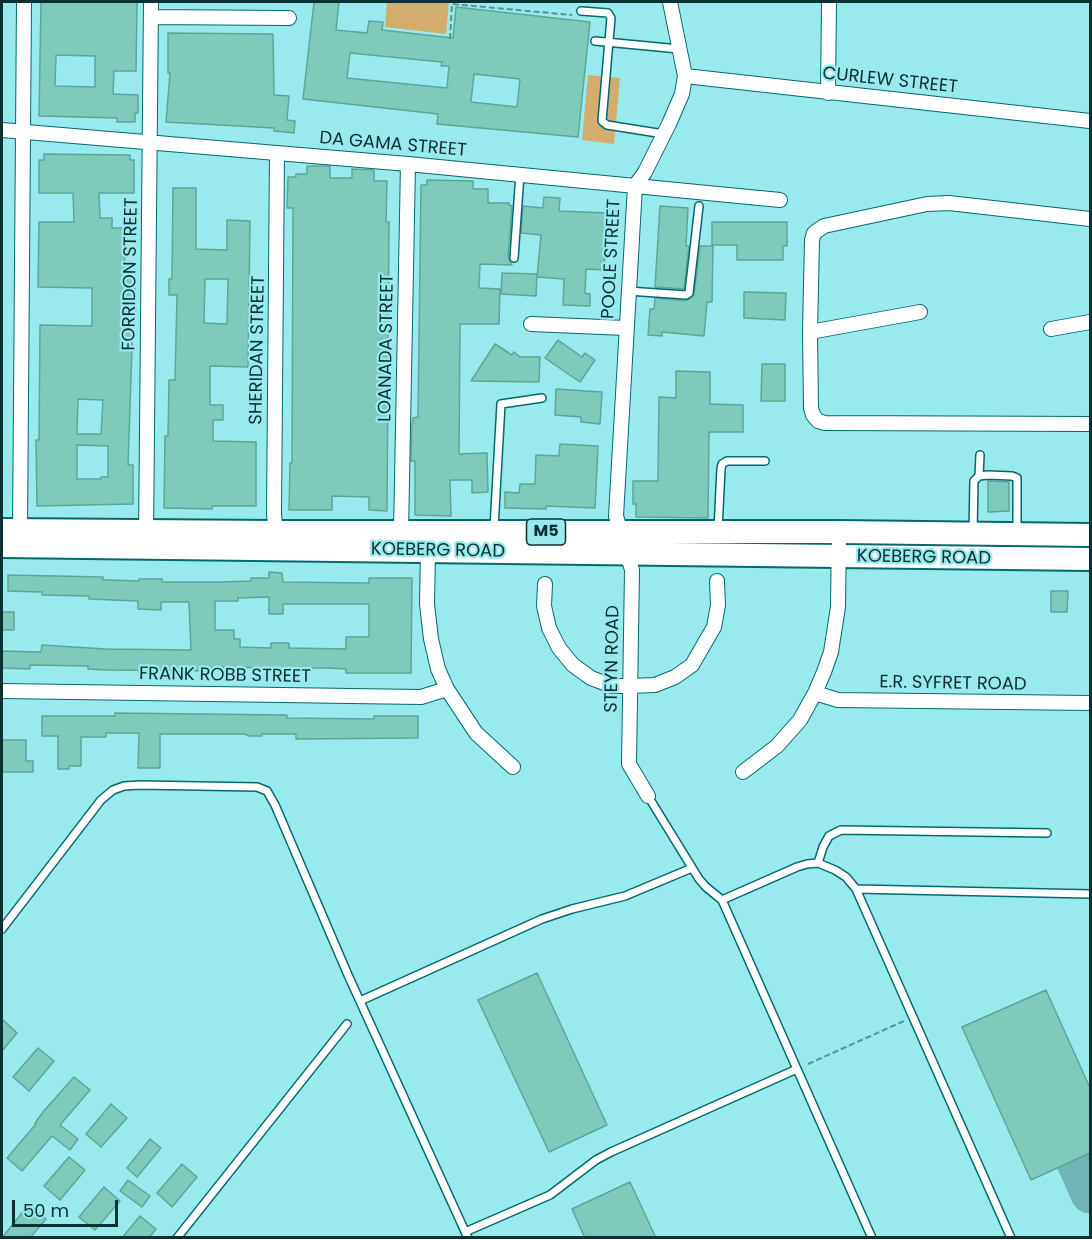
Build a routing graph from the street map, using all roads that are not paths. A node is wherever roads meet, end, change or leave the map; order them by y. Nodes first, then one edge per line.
1 (24, 2) edge
2 (152, 2) edge
3 (670, 2) edge
4 (829, 2) edge
5 (581, 11) road end
6 (151, 17) junction
7 (289, 18) dead end
8 (595, 41) dead end
9 (609, 42) junction
10 (680, 49) junction
11 (686, 76) junction
12 (828, 93) junction
13 (1090, 121) edge
14 (2, 130) edge
15 (23, 132) junction
16 (664, 134) junction
17 (150, 143) junction
18 (277, 153) junction
19 (408, 164) junction
20 (520, 174) junction
21 (634, 186) junction
22 (780, 200) dead end
23 (699, 206) dead end
24 (1090, 219) edge
25 (514, 258) dead end
26 (628, 291) junction
27 (920, 312) dead end
28 (1090, 322) edge
29 (531, 324) dead end
30 (626, 328) junction
31 (1051, 329) dead end
32 (810, 332) junction
33 (542, 398) dead end
34 (1090, 424) edge
35 (980, 455) dead end
36 (765, 461) dead end
37 (979, 476) junction
38 (11, 530) edge
39 (401, 532) junction
40 (494, 532) junction
41 (621, 532) junction
42 (718, 532) junction
43 (839, 532) junction
44 (973, 533) junction
45 (1017, 534) junction
46 (1090, 535) edge
47 (146, 539) junction
48 (276, 540) junction
49 (2, 546) edge
50 (428, 551) junction
51 (628, 555) junction
52 (839, 557) junction
53 (1090, 559) edge
54 (717, 581) dead end
55 (545, 584) dead end
56 (630, 686) junction
57 (447, 689) junction
58 (2, 692) edge
59 (815, 693) junction
60 (1090, 703) edge
61 (513, 767) dead end
62 (743, 772) dead end
63 (648, 796) joint
64 (1047, 832) dead end
65 (818, 863) junction
66 (692, 868) junction
67 (856, 889) junction
68 (1090, 894) edge
69 (722, 900) junction
70 (2, 929) edge
71 (360, 1001) junction
72 (347, 1024) dead end
73 (797, 1069) junction
74 (466, 1235) edge
75 (177, 1238) edge
76 (872, 1238) edge
77 (1011, 1238) edge

1 - 15 street
2 - 6 street, FORRIDON STREET
3 - 10 street, POOLE STREET
4 - 12 street
5 - 9 lane
6 - 7 street
6 - 17 street, FORRIDON STREET
8 - 9 lane
9 - 10 lane
9 - 16 lane
10 - 11 street, POOLE STREET
11 - 12 street, CURLEW STREET
11 - 16 street, POOLE STREET
12 - 13 street, CURLEW STREET
14 - 15 street, DA GAMA STREET
15 - 17 street, DA GAMA STREET
15 - 38 street
16 - 21 street, POOLE STREET
17 - 18 street, DA GAMA STREET
17 - 47 street, FORRIDON STREET
18 - 19 street, DA GAMA STREET
18 - 48 street, SHERIDAN STREET
19 - 20 street, DA GAMA STREET
19 - 39 street, LOANADA STREET
20 - 21 street, DA GAMA STREET
20 - 25 lane
21 - 22 street, DA GAMA STREET
21 - 26 street, POOLE STREET
23 - 26 lane
24 - 32 street
26 - 30 street, POOLE STREET
27 - 32 street
28 - 31 street
29 - 30 street
30 - 41 street, POOLE STREET
32 - 34 street
33 - 40 lane
35 - 37 lane
36 - 42 lane
37 - 44 lane
37 - 45 lane
38 - 47 main road, KOEBERG ROAD / M5
39 - 40 main road, KOEBERG ROAD / M5
39 - 48 main road, KOEBERG ROAD / M5
40 - 41 main road, KOEBERG ROAD / M5
41 - 42 main road, KOEBERG ROAD / M5
41 - 51 street, POOLE STREET
42 - 43 main road, KOEBERG ROAD / M5
43 - 44 main road, KOEBERG ROAD / M5
43 - 52 street
44 - 45 main road, KOEBERG ROAD / M5
45 - 46 main road, KOEBERG ROAD / M5
47 - 48 main road, KOEBERG ROAD / M5
47 - 49 main road, KOEBERG ROAD / M5
48 - 50 main road, KOEBERG ROAD / M5
50 - 51 main road, KOEBERG ROAD / M5
50 - 57 street
51 - 52 main road, KOEBERG ROAD / M5
51 - 56 street, STEYN ROAD
52 - 53 main road, KOEBERG ROAD / M5
52 - 59 street
54 - 56 street
55 - 56 street
56 - 63 street, STEYN ROAD
57 - 58 street, FRANK ROBB STREET
57 - 61 street
59 - 60 street, E.R. SYFRET ROAD
59 - 62 street
63 - 66 lane
64 - 65 lane
65 - 67 lane
65 - 69 lane
66 - 69 lane
66 - 71 lane
67 - 68 lane
67 - 77 lane
69 - 73 lane
70 - 71 lane
71 - 74 lane
72 - 75 lane
73 - 74 lane
73 - 76 lane

